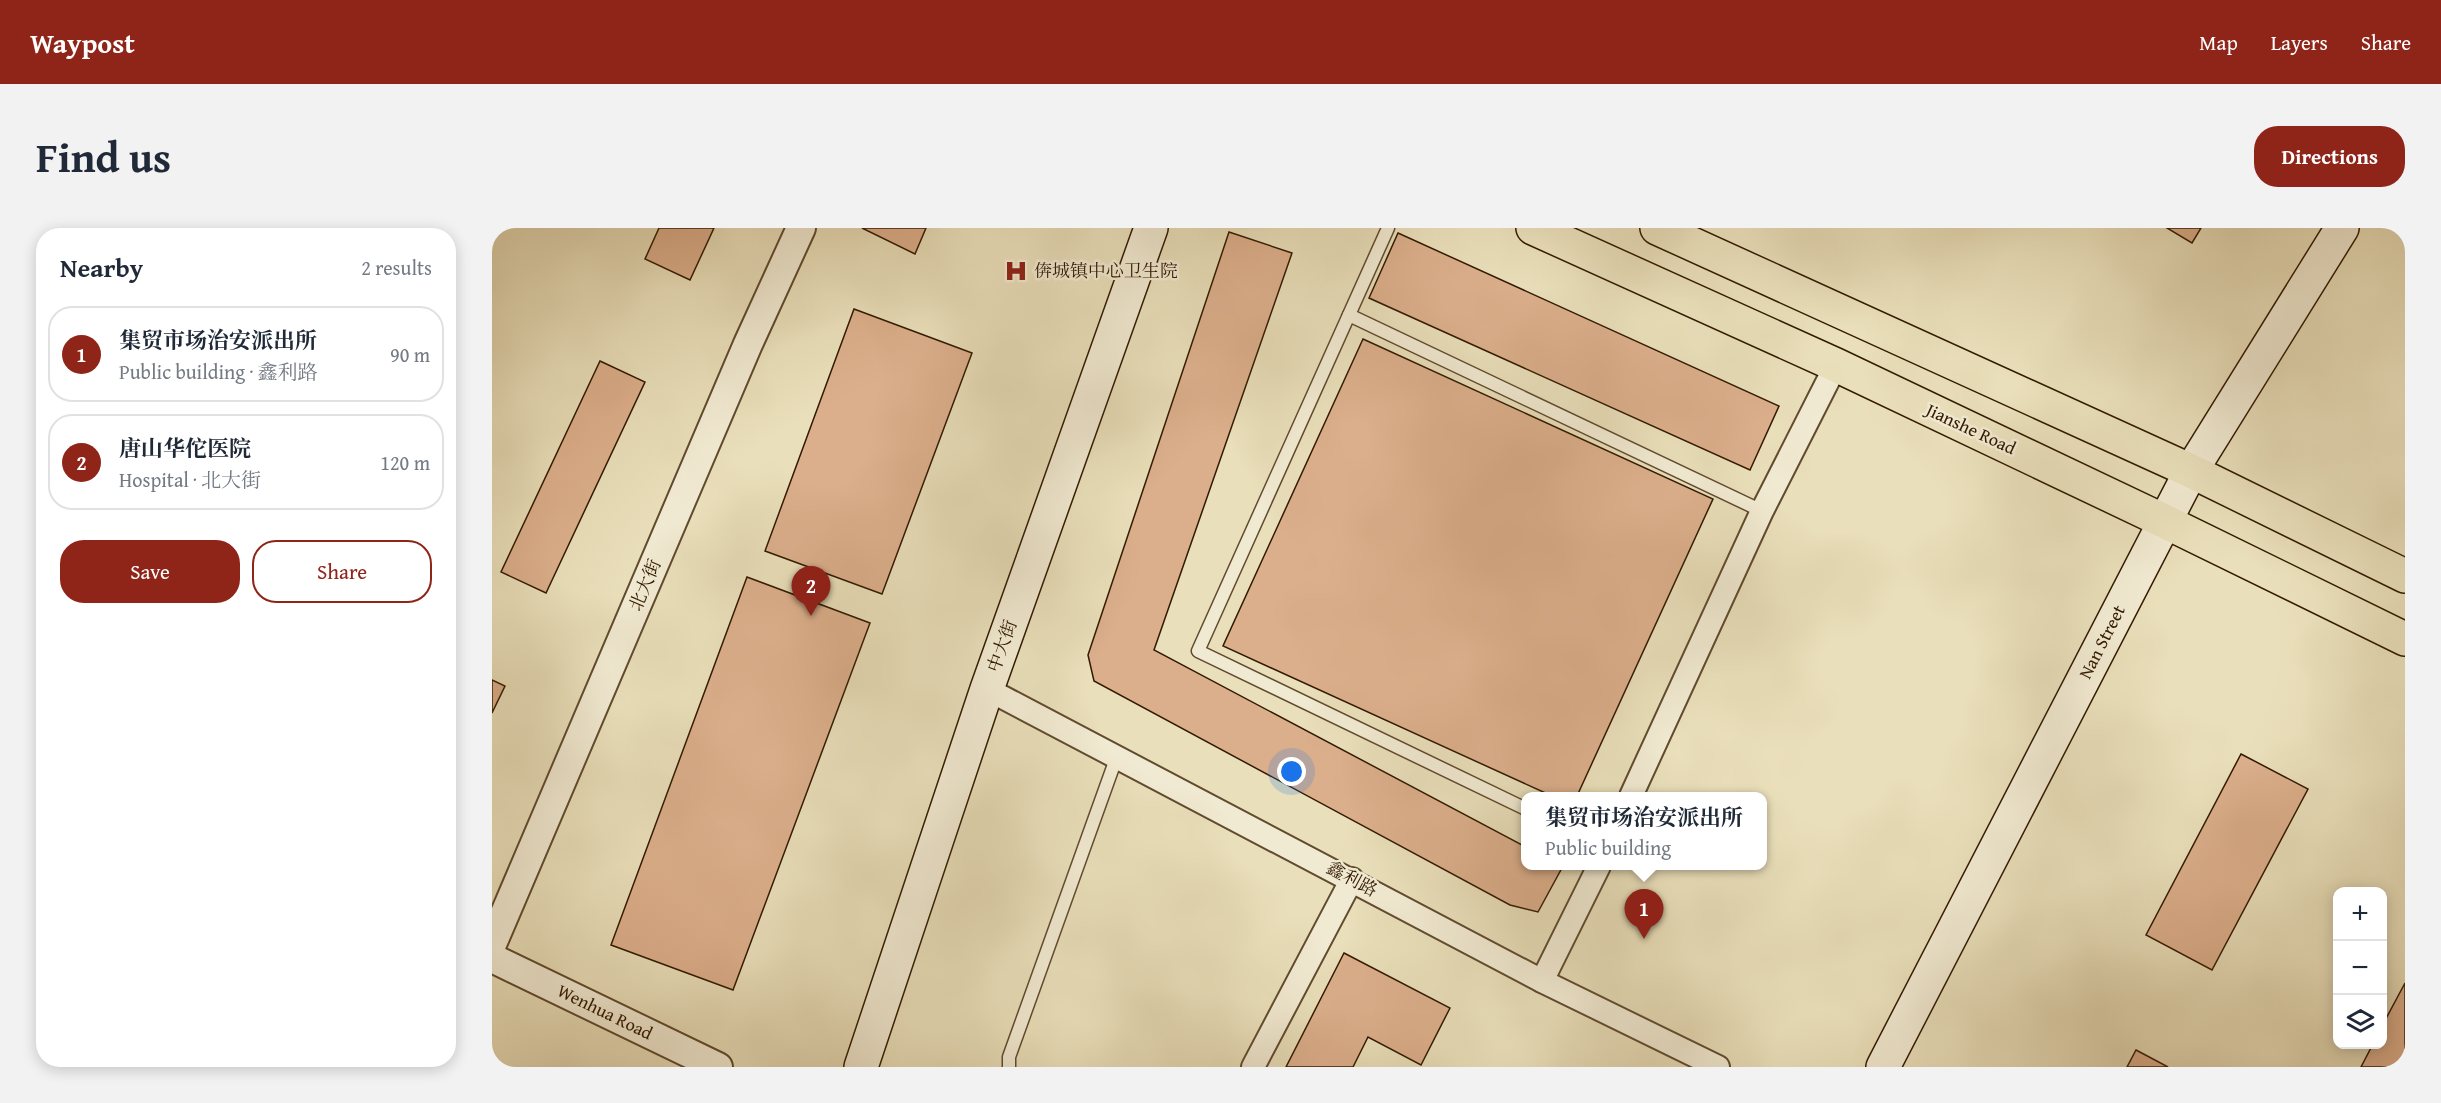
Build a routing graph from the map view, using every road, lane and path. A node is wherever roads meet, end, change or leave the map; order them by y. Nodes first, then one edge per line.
1 (801, 228) edge
2 (1151, 228) edge
3 (1388, 228) edge
4 (1533, 228) edge
5 (1657, 228) edge
6 (2342, 228) edge
7 (1349, 315) junction
8 (1836, 365) junction
9 (2191, 471) junction
10 (1762, 511) junction
11 (2164, 520) junction
12 (2405, 576) edge
13 (2405, 639) edge
14 (987, 689) junction
15 (1117, 756) junction
16 (1633, 792) edge
17 (1521, 807) edge
18 (1597, 870) edge
19 (1352, 879) junction
20 (492, 944) edge
21 (492, 958) edge
22 (1542, 981) junction
23 (718, 1067) edge
24 (861, 1067) edge
25 (1009, 1067) edge
26 (1253, 1067) edge
27 (1718, 1067) edge
28 (1883, 1067) edge

1 - 20 street, 北大街
2 - 14 main road, 中大街
3 - 7 lane
4 - 8 main road, Jianshe Road
5 - 9 main road
6 - 9 main road, Nan Street
7 - 10 lane
7 - 17 lane
8 - 10 street
8 - 11 main road, Jianshe Road
9 - 11 main road, Nan Street
9 - 12 main road
10 - 16 street
11 - 13 main road, Jianshe Road
11 - 28 main road, Nan Street
14 - 15 street, 鑫利路
14 - 24 main road, 中大街
15 - 19 street, 鑫利路
15 - 25 lane
18 - 22 street
19 - 22 street, 鑫利路
19 - 26 street
21 - 23 street, Wenhua Road
22 - 27 street, 鑫利路

